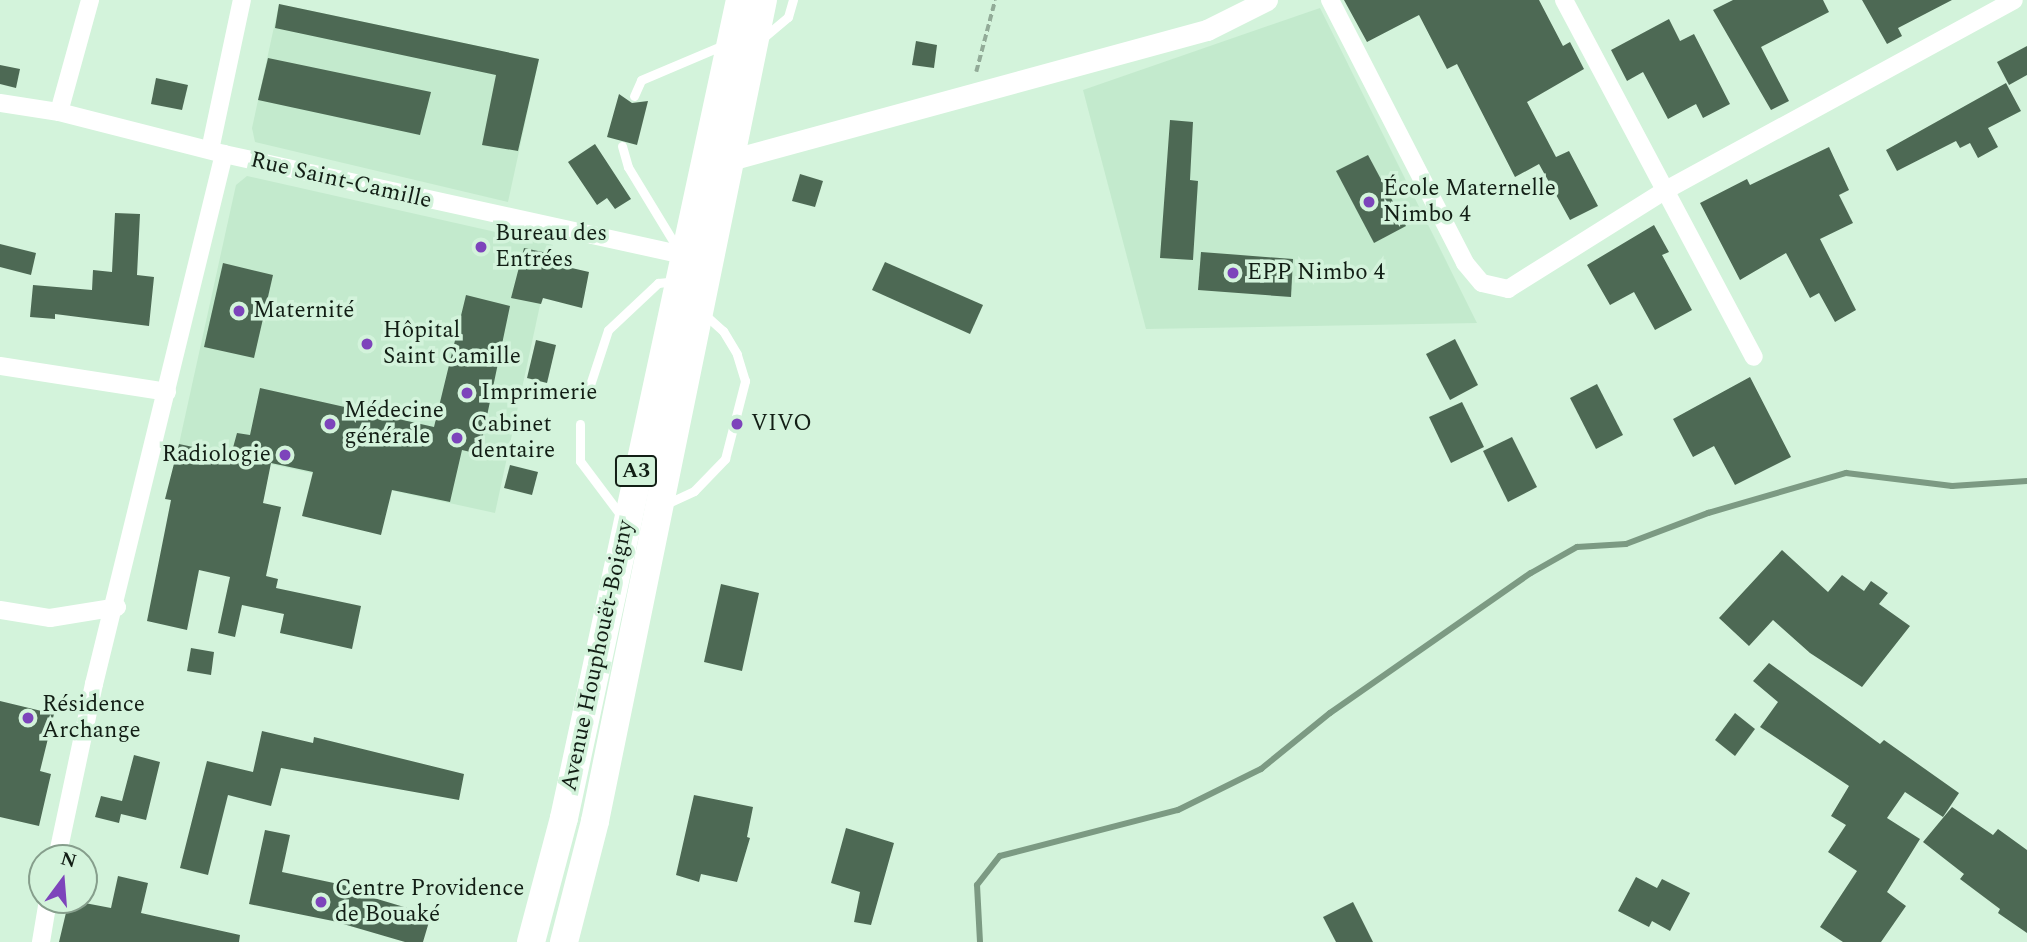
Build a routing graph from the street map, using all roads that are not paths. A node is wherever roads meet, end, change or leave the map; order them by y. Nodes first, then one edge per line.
1 (90, 0) edge
2 (242, 0) edge
3 (740, 0) edge
4 (763, 0) edge
5 (793, 0) edge
6 (1267, 0) edge
7 (1330, 0) edge
8 (1564, 0) edge
9 (2014, 0) edge
10 (743, 43) junction
11 (634, 96) dead end
12 (0, 103) edge
13 (59, 112) junction
14 (622, 146) dead end
15 (217, 152) junction
16 (716, 163) junction
17 (1665, 190) junction
18 (680, 268) junction
19 (700, 310) junction
20 (1754, 357) dead end
21 (0, 366) edge
22 (588, 391) dead end
23 (167, 392) junction
24 (580, 424) dead end
25 (659, 507) junction
26 (626, 522) junction
27 (117, 607) junction
28 (0, 610) edge
29 (60, 844) edge
30 (46, 914) edge
31 (41, 942) edge
32 (531, 942) edge
33 (564, 942) edge

1 - 13 street
2 - 15 street
3 - 10 highway, Avenue Houphouët-Boigny / A3
4 - 10 highway, Avenue Houphouët-Boigny / A3
5 - 10 lane
6 - 16 street
7 - 17 street
8 - 17 street
9 - 17 street
10 - 11 lane
10 - 16 highway, Avenue Houphouët-Boigny / A3
12 - 13 street, Rue Saint-Camille
13 - 15 street, Rue Saint-Camille
14 - 18 lane
15 - 18 street, Rue Saint-Camille
15 - 23 street
16 - 18 highway, Avenue Houphouët-Boigny / A3
16 - 19 highway, Avenue Houphouët-Boigny / A3
17 - 20 street
18 - 22 lane
18 - 26 highway, Avenue Houphouët-Boigny / A3
19 - 25 highway, Avenue Houphouët-Boigny / A3
19 - 25 lane
21 - 23 street
23 - 27 street
24 - 26 lane
25 - 33 highway, Avenue Houphouët-Boigny / A3
26 - 32 highway, Avenue Houphouët-Boigny / A3
27 - 28 street
27 - 29 street
30 - 31 street

